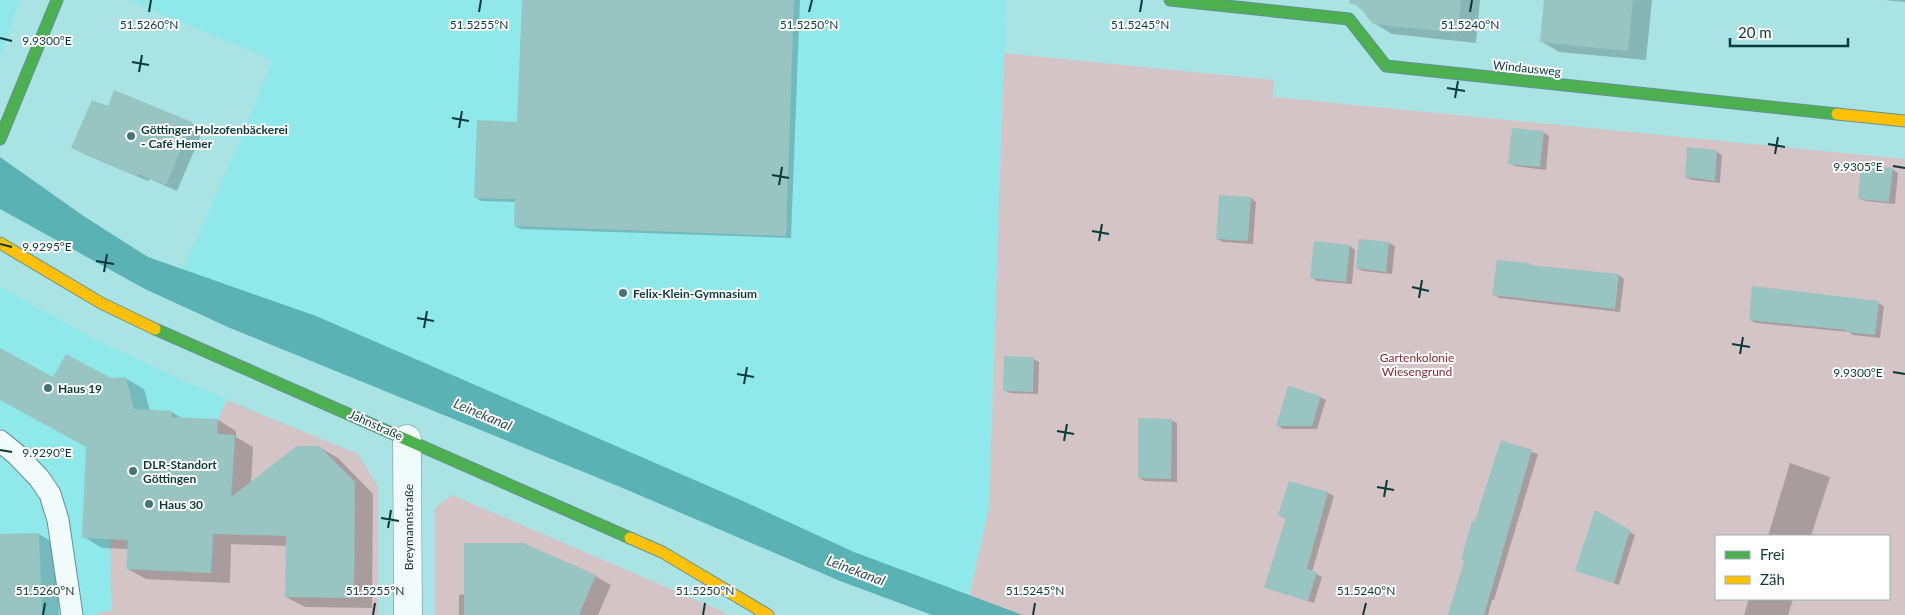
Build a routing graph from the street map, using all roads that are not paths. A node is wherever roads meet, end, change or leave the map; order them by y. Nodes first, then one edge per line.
1 (56, 0) edge
2 (1170, 0) edge
3 (1905, 121) edge
4 (0, 140) edge
5 (0, 243) edge
6 (408, 439) junction
7 (0, 441) edge
8 (757, 612) edge
9 (72, 615) edge
10 (408, 615) edge

1 - 4 street
2 - 3 street, Windausweg
5 - 6 street, Jahnstraße
6 - 8 street, Jahnstraße
6 - 10 street, Breymannstraße
7 - 9 lane

